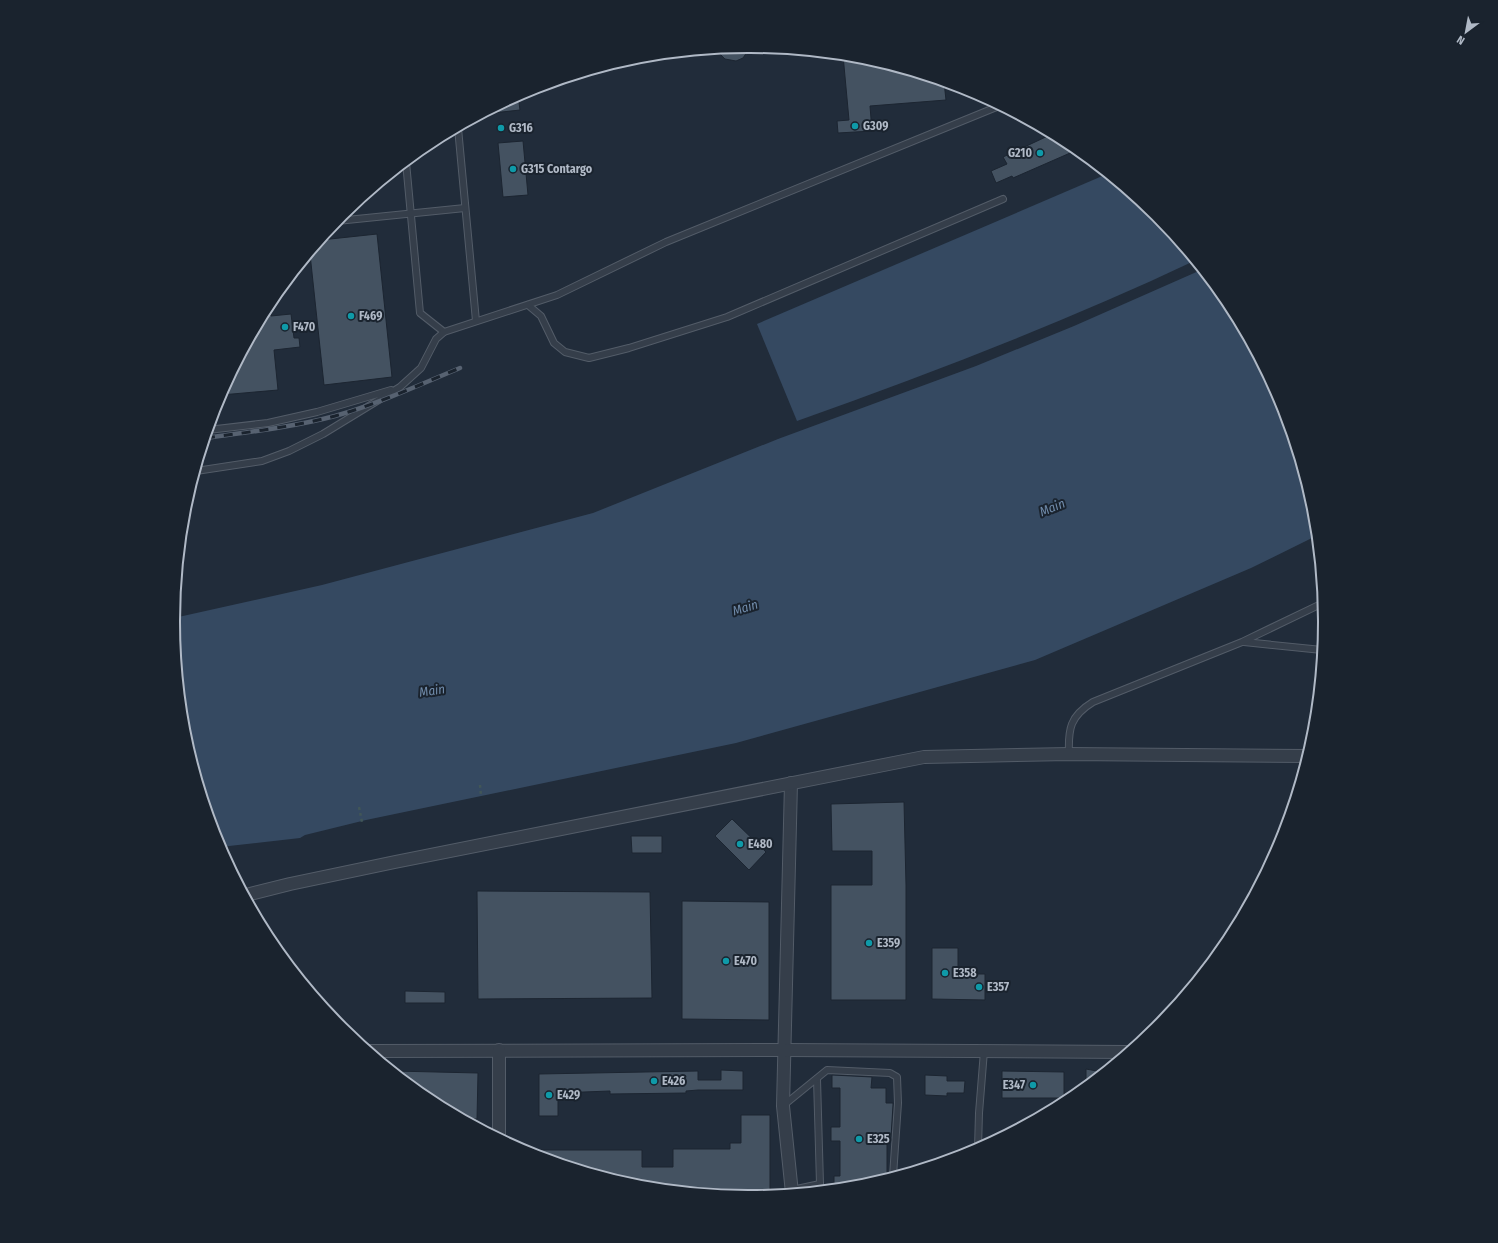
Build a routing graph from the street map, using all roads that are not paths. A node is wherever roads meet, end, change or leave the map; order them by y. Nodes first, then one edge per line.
1 (993, 109) edge
2 (458, 133) edge
3 (407, 168) edge
4 (1003, 199) dead end
5 (465, 208) junction
6 (411, 214) junction
7 (347, 220) edge
8 (528, 305) junction
9 (476, 321) junction
10 (444, 332) junction
11 (400, 387) junction
12 (215, 429) edge
13 (201, 470) edge
14 (1317, 606) edge
15 (1242, 642) junction
16 (1317, 649) edge
17 (1069, 754) junction
18 (1301, 756) edge
19 (791, 783) junction
20 (250, 894) edge
21 (499, 1050) junction
22 (784, 1050) junction
23 (376, 1051) edge
24 (984, 1051) junction
25 (1120, 1052) edge
26 (817, 1079) junction
27 (783, 1106) junction
28 (499, 1131) edge
29 (978, 1142) edge
30 (894, 1171) edge
31 (820, 1185) edge
32 (792, 1188) edge

1 - 8 lane
2 - 5 lane
3 - 6 lane
4 - 8 lane
5 - 6 lane
5 - 9 lane
6 - 7 lane
6 - 10 lane
8 - 9 lane
9 - 10 lane
10 - 11 lane
11 - 12 lane
11 - 13 lane
14 - 15 lane
15 - 16 lane
15 - 17 lane
17 - 18 street
17 - 19 street
19 - 20 street
19 - 22 street
21 - 22 street
21 - 23 street
21 - 28 street
22 - 24 street
22 - 27 street
24 - 25 street
24 - 29 lane
26 - 27 lane
26 - 30 lane
26 - 31 lane
27 - 32 street

